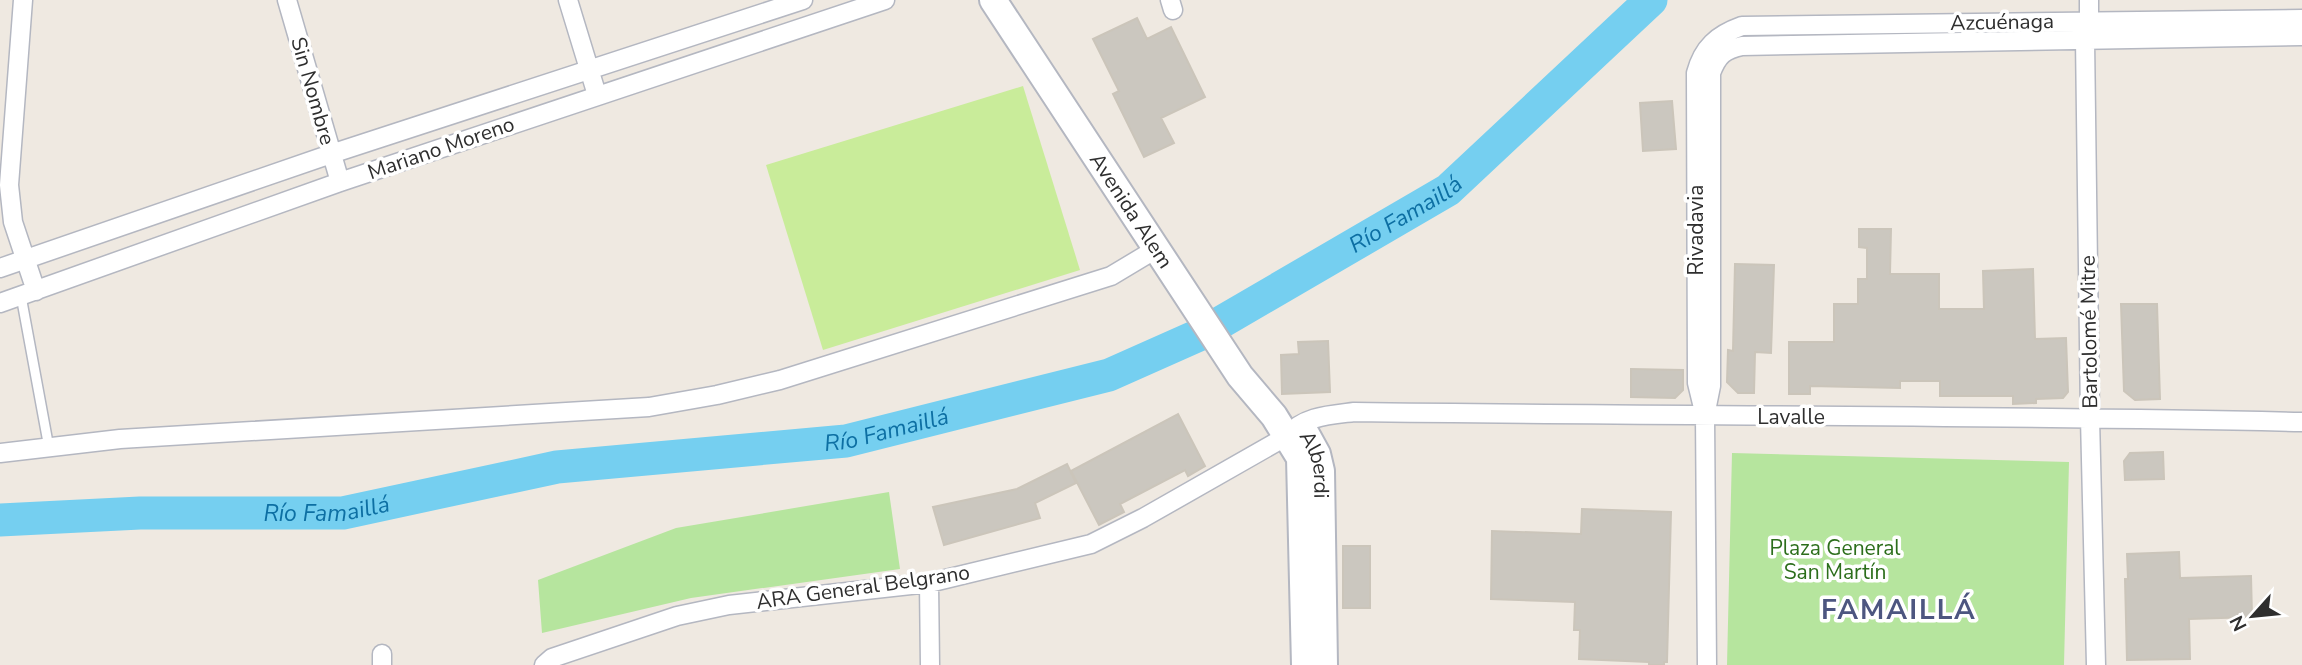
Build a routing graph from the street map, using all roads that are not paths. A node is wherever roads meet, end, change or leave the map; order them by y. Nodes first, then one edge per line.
1 (23, 0) edge
2 (286, 0) edge
3 (568, 0) edge
4 (803, 0) edge
5 (885, 0) edge
6 (993, 0) edge
7 (2089, 0) edge
8 (2302, 19) edge
9 (2089, 20) junction
10 (2302, 36) edge
11 (2085, 39) junction
12 (1714, 50) junction
13 (589, 70) junction
14 (597, 96) junction
15 (331, 154) junction
16 (340, 182) junction
17 (1161, 255) junction
18 (24, 258) junction
19 (0, 268) edge
20 (28, 293) junction
21 (0, 303) edge
22 (1705, 416) junction
23 (2090, 418) junction
24 (2302, 422) edge
25 (1285, 426) junction
26 (49, 448) junction
27 (0, 453) edge
28 (929, 583) junction
29 (544, 665) edge
30 (930, 665) edge
31 (1305, 665) edge
32 (1324, 665) edge
33 (1707, 665) edge
34 (2096, 665) edge

1 - 18 street
2 - 15 street, Sin Nombre
3 - 13 street
4 - 13 street, Mariano Moreno
5 - 14 street, Mariano Moreno
6 - 17 street, Avenida Alem
7 - 9 street, Bartolomé Mitre
8 - 9 street, Azcuénaga
9 - 11 street, Bartolomé Mitre
9 - 12 street, Azcuénaga
10 - 11 street, Azcuénaga
11 - 12 street, Azcuénaga
11 - 23 street, Bartolomé Mitre
12 - 22 street, Rivadavia
13 - 14 street
13 - 15 street, Mariano Moreno
14 - 16 street, Mariano Moreno
15 - 16 street, Sin Nombre
15 - 18 street, Mariano Moreno
16 - 20 street, Mariano Moreno
17 - 25 street, Avenida Alem
17 - 26 street
18 - 19 street, Mariano Moreno
18 - 20 street
20 - 21 street, Mariano Moreno
20 - 26 lane
22 - 23 street, Lavalle
22 - 25 street, Lavalle
22 - 33 street, Rivadavia
23 - 24 street, Lavalle
23 - 34 street, Bartolomé Mitre
25 - 28 street, ARA General Belgrano
25 - 31 street, Alberdi
25 - 32 street, Alberdi
26 - 27 street
28 - 29 street, ARA General Belgrano
28 - 30 street

